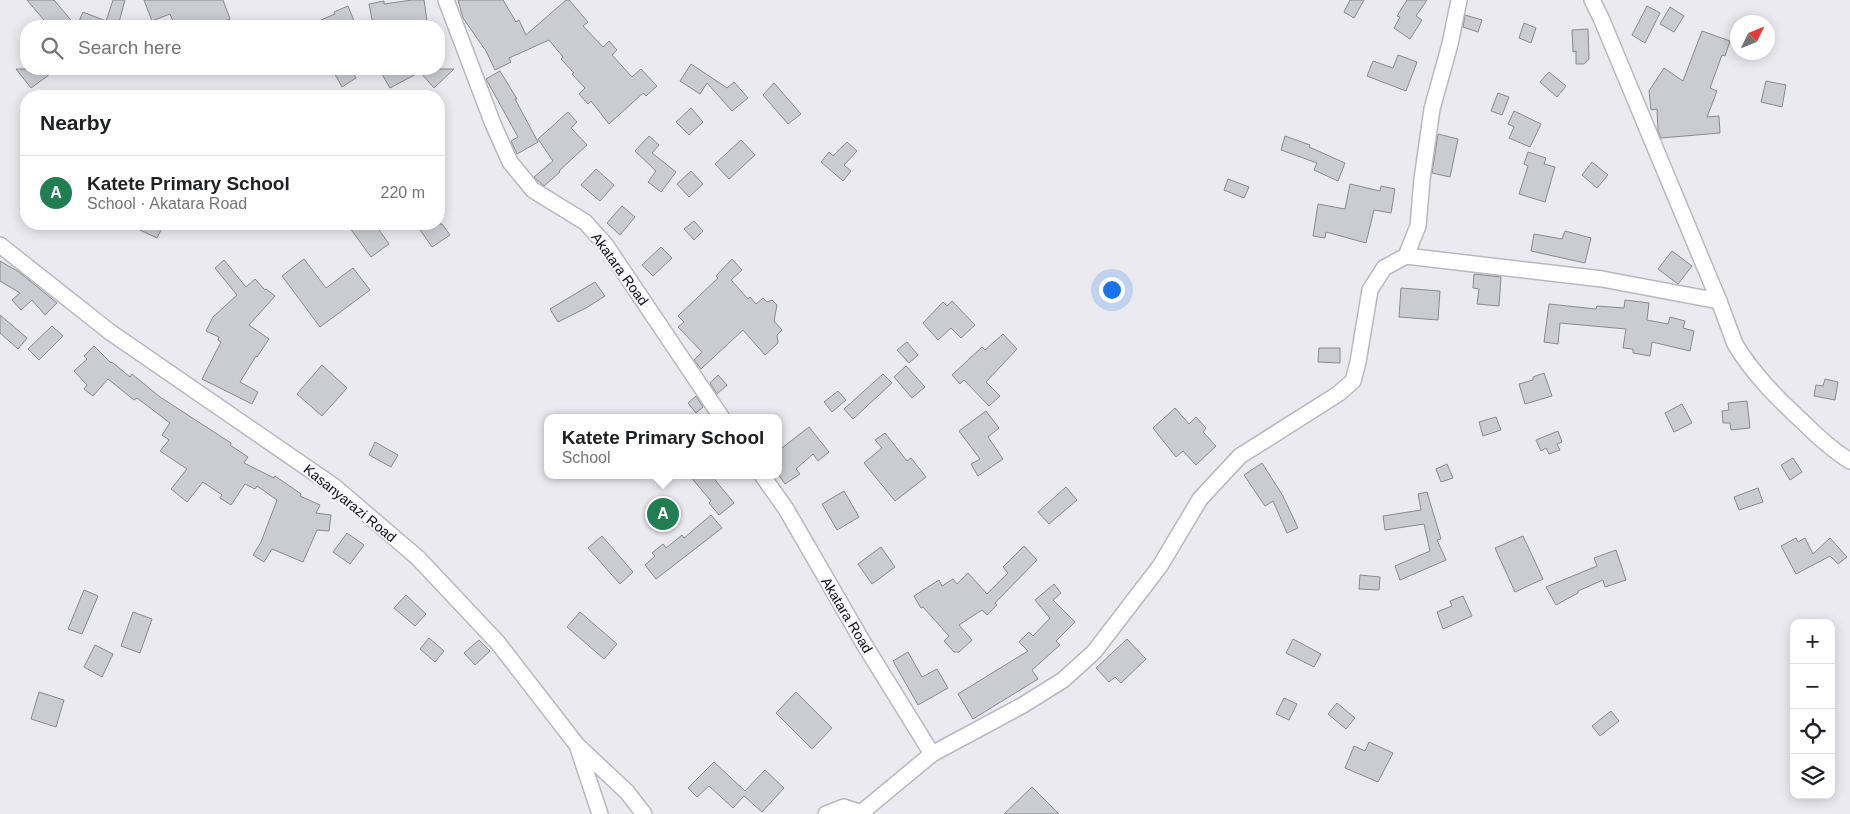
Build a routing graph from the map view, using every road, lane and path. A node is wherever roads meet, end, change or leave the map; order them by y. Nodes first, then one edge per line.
1 (446, 0) edge
2 (1459, 0) edge
3 (1592, 0) edge
4 (0, 245) edge
5 (1406, 256) junction
6 (1719, 301) junction
7 (719, 414) edge
8 (1850, 461) edge
9 (765, 479) edge
10 (577, 745) junction
11 (932, 754) junction
12 (863, 813) edge
13 (600, 814) edge
14 (644, 814) edge
15 (826, 814) edge

1 - 7 street, Akatara Road
2 - 5 street
3 - 6 street
4 - 10 street, Kasanyarazi Road
5 - 6 street
5 - 11 street
6 - 8 street
9 - 11 street, Akatara Road
10 - 13 street, Kasanyarazi Road
10 - 14 street
11 - 12 street
12 - 15 street

